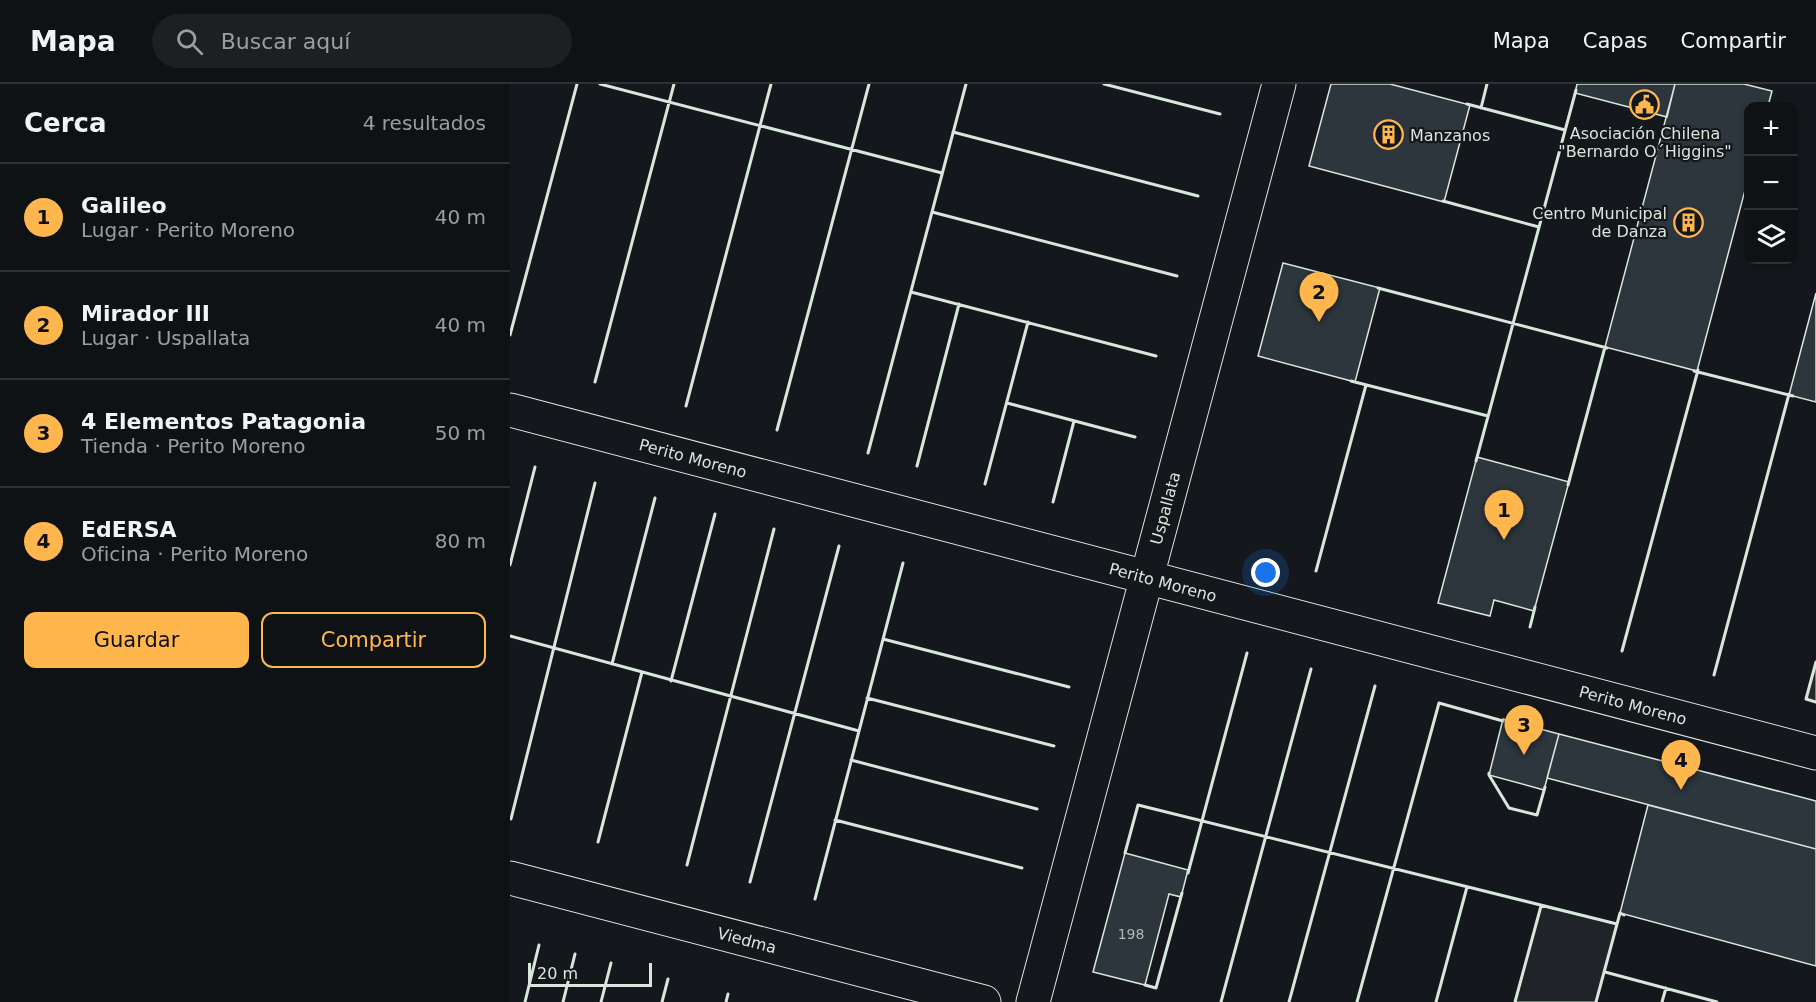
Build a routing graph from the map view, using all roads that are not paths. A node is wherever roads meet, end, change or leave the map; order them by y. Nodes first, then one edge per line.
1 (1278, 84) edge
2 (510, 410) edge
3 (1147, 577) junction
4 (1816, 753) edge
5 (510, 878) edge
6 (984, 1002) edge
7 (1033, 1002) edge

1 - 3 street, Uspallata
2 - 3 street, Perito Moreno
3 - 4 street, Perito Moreno
3 - 7 street, Uspallata
5 - 6 street, Viedma

